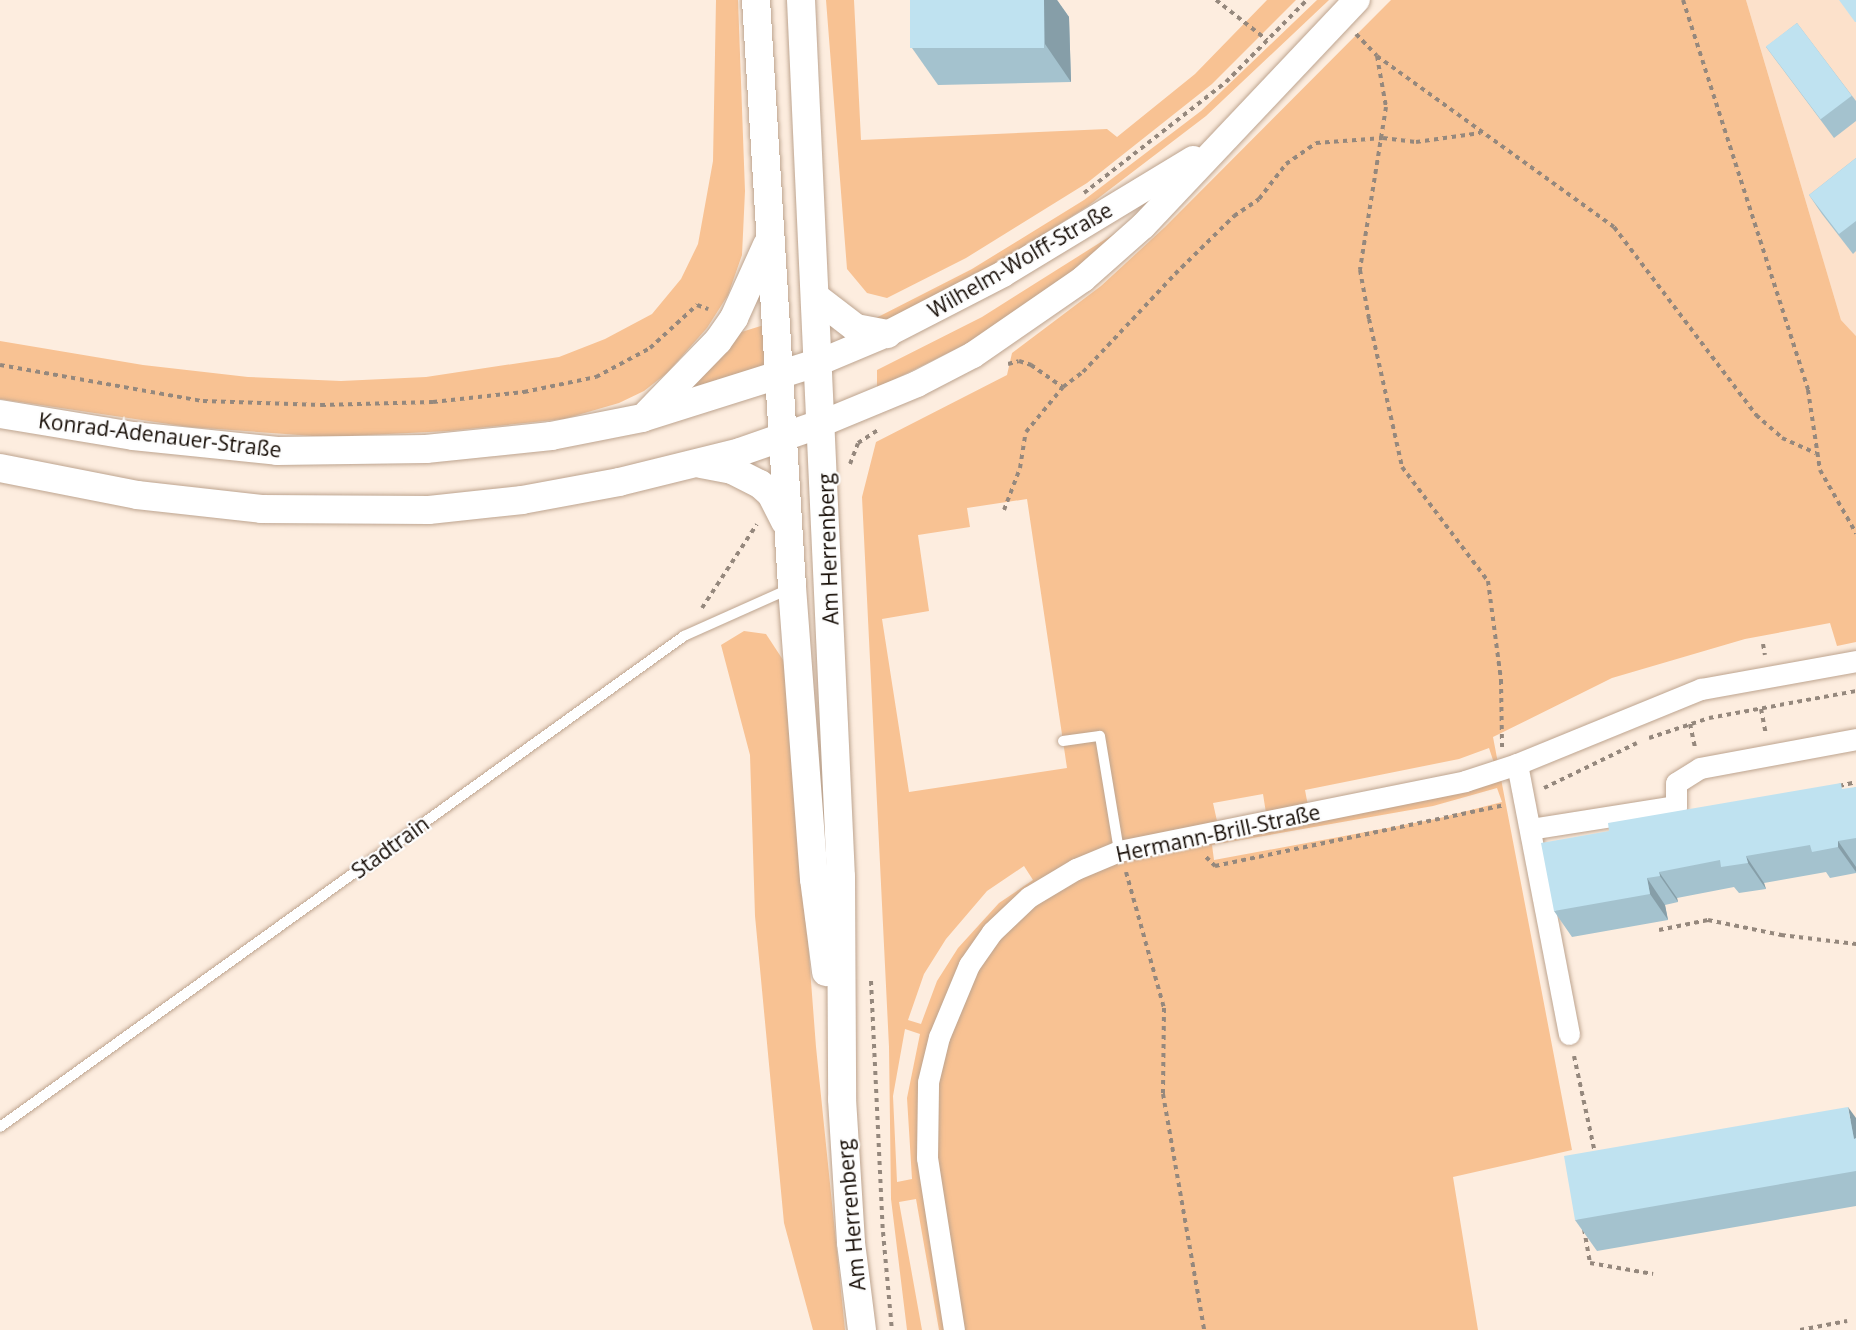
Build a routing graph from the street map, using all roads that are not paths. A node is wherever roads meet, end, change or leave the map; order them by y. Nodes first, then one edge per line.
1 (756, 0) edge
2 (801, 0) edge
3 (1348, 9) edge
4 (1215, 147) junction
5 (770, 238) junction
6 (817, 298) junction
7 (887, 334) junction
8 (820, 362) junction
9 (779, 377) junction
10 (0, 414) edge
11 (642, 418) junction
12 (823, 423) junction
13 (782, 437) junction
14 (699, 463) junction
15 (0, 468) edge
16 (789, 535) junction
17 (792, 587) junction
18 (1856, 661) edge
19 (1856, 739) edge
20 (1063, 741) dead end
21 (1510, 767) junction
22 (1530, 829) junction
23 (1119, 851) junction
24 (1569, 1034) road end
25 (842, 1099) junction
26 (0, 1126) edge
27 (862, 1330) edge
28 (954, 1330) edge

1 - 5 main road
2 - 6 main road, Am Herrenberg
3 - 4 street, Wilhelm-Wolff-Straße
4 - 7 street, Wilhelm-Wolff-Straße
4 - 12 street, Wilhelm-Wolff-Straße
5 - 9 main road, Am Herrenberg
5 - 11 main road
6 - 7 main road
6 - 8 main road, Am Herrenberg
7 - 8 street, Wilhelm-Wolff-Straße
8 - 9 main road, Konrad-Adenauer-Straße
8 - 12 main road, Am Herrenberg
9 - 11 main road, Konrad-Adenauer-Straße
9 - 13 main road, Am Herrenberg
10 - 11 main road, Konrad-Adenauer-Straße
12 - 13 main road
12 - 25 main road, Am Herrenberg
13 - 14 main road
13 - 16 main road, Am Herrenberg
14 - 15 main road
14 - 16 main road
16 - 17 main road, Am Herrenberg
17 - 25 main road, Am Herrenberg
17 - 26 lane, Stadtrain
18 - 21 street, Hermann-Brill-Straße
19 - 22 street
20 - 23 lane
21 - 22 street
21 - 23 street, Hermann-Brill-Straße
22 - 24 street
23 - 28 street, Hermann-Brill-Straße
25 - 27 main road, Am Herrenberg

